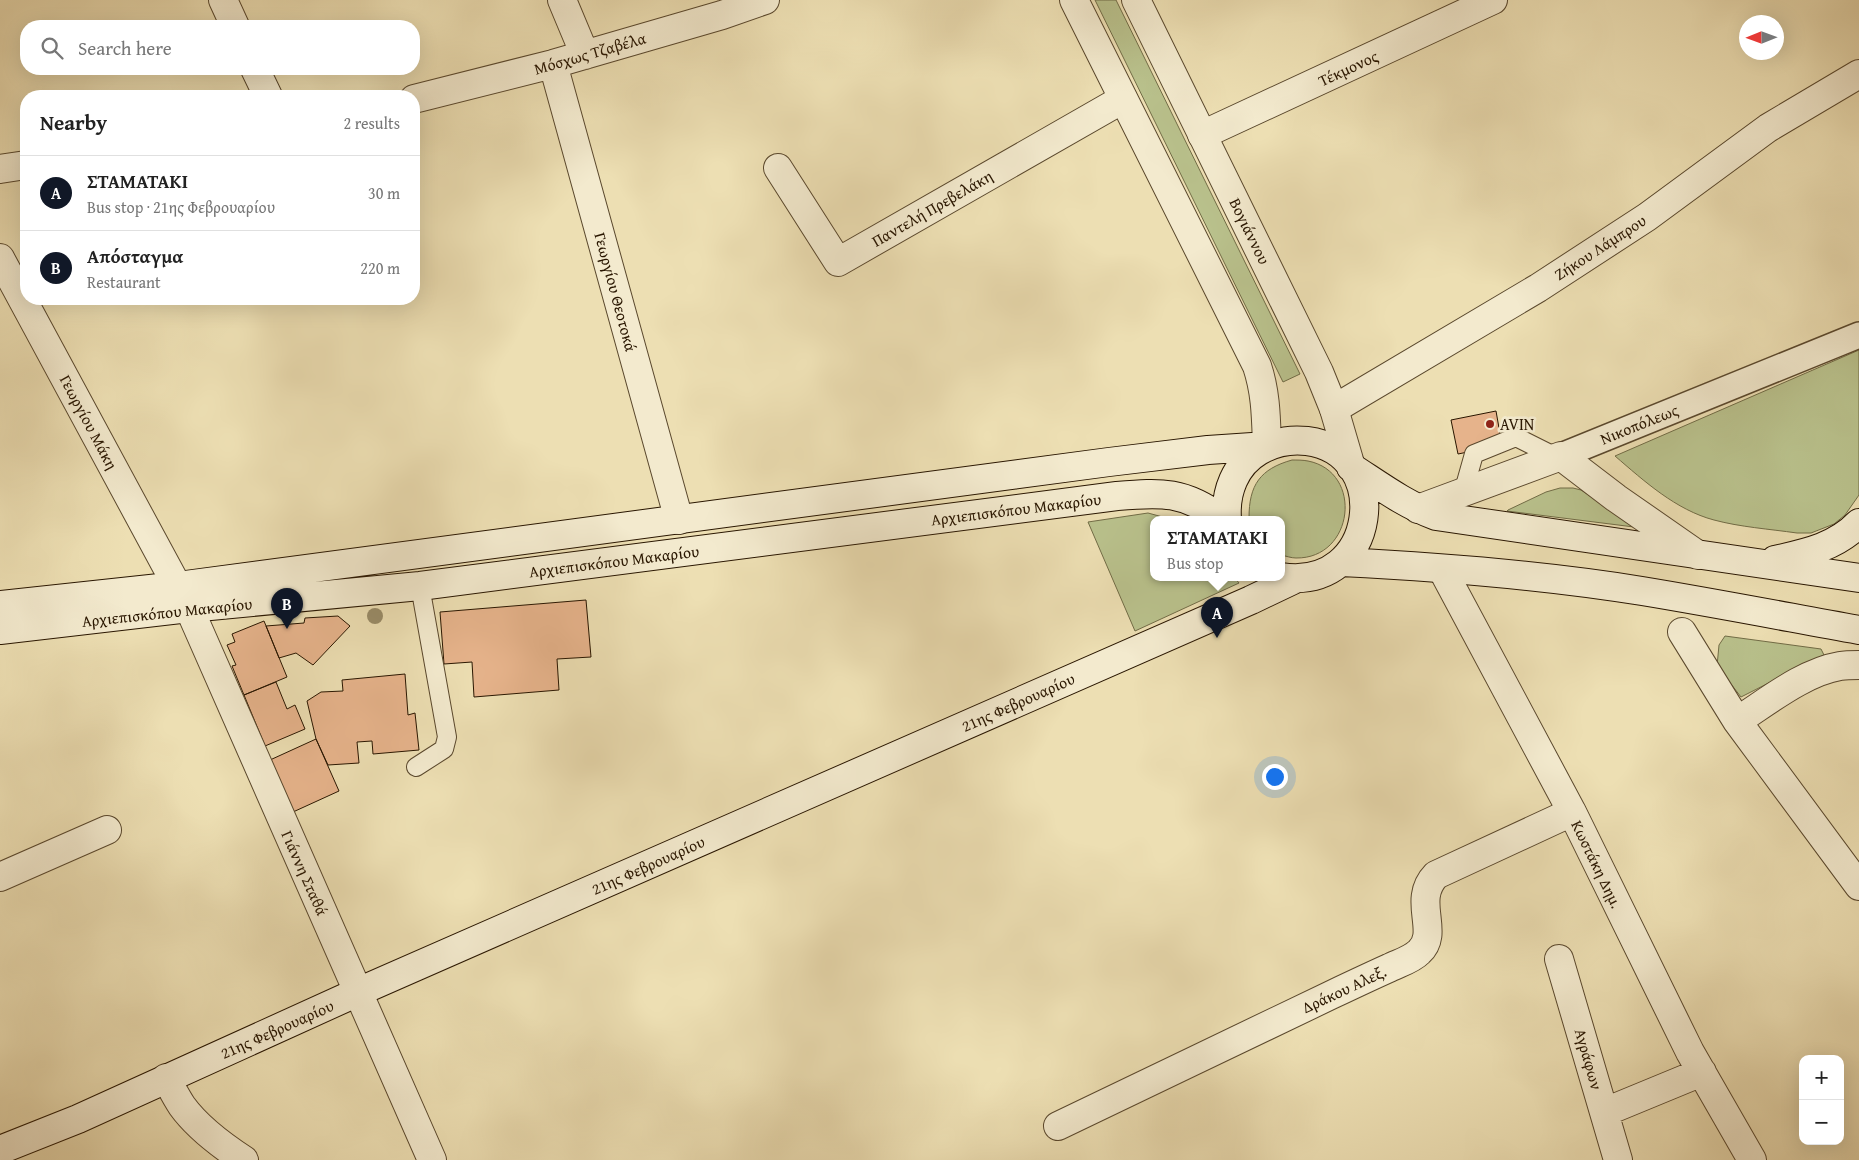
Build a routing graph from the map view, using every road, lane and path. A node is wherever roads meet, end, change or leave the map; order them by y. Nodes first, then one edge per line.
1 (223, 0) edge
2 (562, 0) edge
3 (765, 0) edge
4 (1074, 0) edge
5 (1136, 0) edge
6 (1493, 0) edge
7 (232, 20) edge
8 (585, 55) junction
9 (553, 64) junction
10 (1859, 74) edge
11 (258, 75) edge
12 (265, 90) edge
13 (420, 97) edge
14 (1123, 99) junction
15 (1202, 135) junction
16 (20, 165) edge
17 (778, 168) dead end
18 (0, 169) edge
19 (0, 258) edge
20 (20, 295) edge
21 (25, 305) edge
22 (1859, 335) edge
23 (1334, 409) junction
24 (1267, 446) junction
25 (1558, 456) junction
26 (1350, 467) junction
27 (1418, 509) junction
28 (1216, 516) edge
29 (1227, 516) edge
30 (679, 520) junction
31 (1859, 523) edge
32 (1698, 555) junction
33 (1341, 562) junction
34 (1761, 563) junction
35 (1442, 569) junction
36 (1288, 578) edge
37 (1859, 578) edge
38 (1282, 581) edge
39 (420, 586) junction
40 (183, 598) junction
41 (0, 605) edge
42 (0, 630) edge
43 (1859, 630) edge
44 (1682, 632) dead end
45 (1859, 665) edge
46 (1737, 721) junction
47 (416, 767) dead end
48 (1572, 812) junction
49 (107, 830) dead end
50 (0, 877) edge
51 (1859, 886) edge
52 (1559, 959) dead end
53 (358, 992) junction
54 (1702, 1072) junction
55 (166, 1078) junction
56 (1604, 1112) junction
57 (1058, 1126) dead end
58 (0, 1150) edge
59 (244, 1160) edge
60 (432, 1160) edge
61 (1618, 1160) edge
62 (1752, 1160) edge

1 - 7 street
2 - 8 street
3 - 8 street, Μόσχως Τζαβέλα
4 - 14 street
5 - 15 street, Βογιάννου
6 - 15 street, Τέκμονος
8 - 9 street, Μόσχως Τζαβέλα
9 - 13 street, Μόσχως Τζαβέλα
9 - 30 street, Γεωργίου Θεοτοκά
10 - 23 street, Ζήκου Λάμπρου
11 - 12 street
14 - 17 street, Παντελή Πρεβελάκη
14 - 24 street
15 - 23 street, Βογιάννου
16 - 18 street
19 - 20 street, Γεωργίου Μάκη
21 - 40 street, Γεωργίου Μάκη
22 - 25 street, Νικοπόλεως
23 - 26 street, Βογιάννου
24 - 26 street
24 - 29 street
24 - 30 street
25 - 27 street, Νικοπόλεως
25 - 32 street
26 - 27 street
26 - 33 street
27 - 32 street
28 - 39 street, Αρχιεπισκόπου Μακαρίου
30 - 40 street
31 - 34 street
32 - 34 street
33 - 35 street
33 - 36 street, 21ης Φεβρουαρίου
34 - 37 street
35 - 43 street
35 - 48 street, Κωστάκη Δημ.
38 - 53 street, 21ης Φεβρουαρίου
39 - 40 street, Αρχιεπισκόπου Μακαρίου
39 - 47 lane
40 - 41 street
40 - 42 street, Αρχιεπισκόπου Μακαρίου
40 - 53 street, Γιάννη Σταθά
44 - 46 street
45 - 46 street
46 - 51 street
48 - 54 street, Κωστάκη Δημ.
48 - 57 street, Δράκου Αλεξ.
49 - 50 street
52 - 56 street, Αγράφων
53 - 55 street, 21ης Φεβρουαρίου
53 - 60 street, Γιάννη Σταθά
54 - 56 street
54 - 62 street, Κωστάκη Δημ.
55 - 58 street, 21ης Φεβρουαρίου
55 - 59 street
56 - 61 street, Αγράφων

